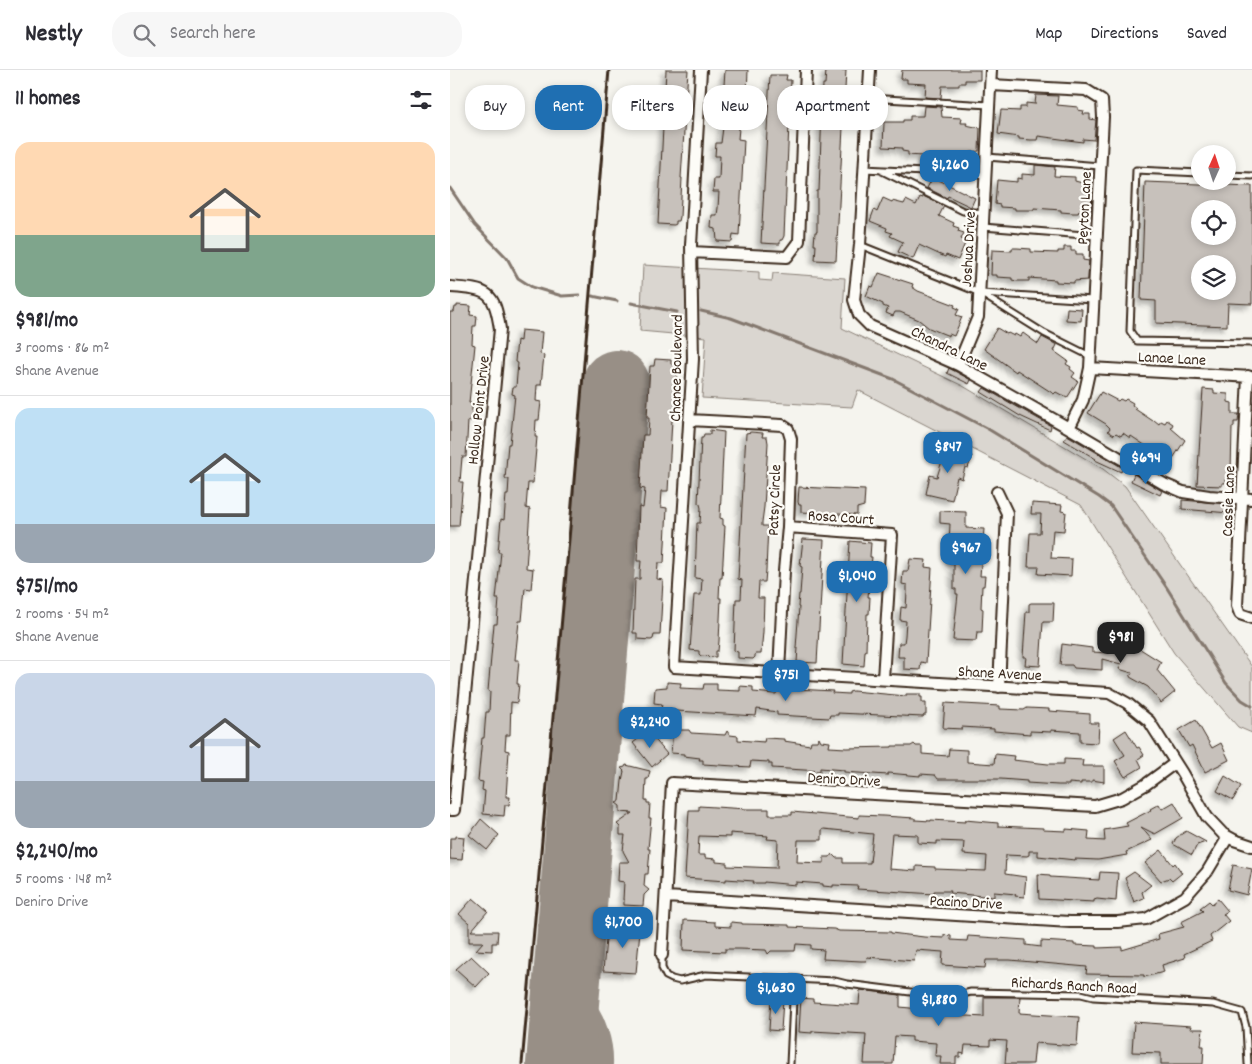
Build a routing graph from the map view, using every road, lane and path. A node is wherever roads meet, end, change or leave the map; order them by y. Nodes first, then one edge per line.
1 (701, 70) edge
2 (806, 70) edge
3 (870, 70) edge
4 (991, 70) edge
5 (869, 85) edge
6 (991, 85) junction
7 (888, 99) edge
8 (989, 105) junction
9 (866, 130) edge
10 (986, 157) junction
11 (1100, 166) junction
12 (864, 168) junction
13 (880, 169) junction
14 (1191, 173) edge
15 (985, 175) junction
16 (1236, 175) edge
17 (1252, 176) edge
18 (984, 213) junction
19 (983, 227) junction
20 (1097, 236) junction
21 (860, 246) junction
22 (691, 252) junction
23 (450, 287) edge
24 (980, 293) junction
25 (1093, 300) junction
26 (1252, 343) edge
27 (1091, 356) junction
28 (958, 365) junction
29 (1090, 368) junction
30 (1250, 376) edge
31 (689, 420) junction
32 (1070, 428) junction
33 (998, 492) dead end
34 (1247, 498) edge
35 (788, 528) junction
36 (1252, 618) edge
37 (674, 667) joint
38 (779, 672) junction
39 (883, 679) junction
40 (999, 686) junction
41 (1175, 763) junction
42 (450, 810) edge
43 (1228, 837) junction
44 (1252, 846) edge
45 (666, 897) junction
46 (662, 955) joint
47 (794, 979) junction
48 (790, 1064) edge
49 (1248, 1064) edge

1 - 22 street, Chance Boulevard
2 - 22 street
3 - 5 street, Chandra Lane
4 - 6 street, Joshua Drive
6 - 8 street, Joshua Drive
6 - 11 street, Peyton Lane
7 - 8 lane
8 - 10 street, Joshua Drive
9 - 12 street, Chandra Lane
10 - 11 lane
10 - 15 street, Joshua Drive
11 - 20 street, Peyton Lane
12 - 13 lane
12 - 21 street, Chandra Lane
13 - 15 lane
13 - 18 lane
14 - 26 lane
15 - 18 street, Joshua Drive
16 - 17 lane
18 - 19 street, Joshua Drive
19 - 20 lane
19 - 24 street, Joshua Drive
20 - 25 street, Peyton Lane
21 - 24 lane
21 - 28 street, Chandra Lane
22 - 31 street, Chance Boulevard
23 - 42 street, Hollow Point Drive
24 - 25 lane
24 - 27 lane
24 - 28 street, Joshua Drive
25 - 27 street, Peyton Lane
27 - 29 street, Peyton Lane
28 - 32 street, Chandra Lane
29 - 30 street, Lanae Lane
29 - 32 street, Peyton Lane
30 - 34 street, Cassie Lane
31 - 35 street, Patsy Circle
31 - 37 street, Chance Boulevard
32 - 34 street, Chandra Lane
33 - 40 street
34 - 36 street, Cassie Lane
35 - 38 street, Patsy Circle
35 - 39 street, Rosa Court
37 - 38 street, Shane Avenue
38 - 39 street, Shane Avenue
39 - 40 street, Shane Avenue
40 - 41 street, Shane Avenue
41 - 43 street, Shane Avenue
41 - 45 street, Deniro Drive
43 - 44 street, Shane Avenue
43 - 45 street, Pacino Drive
45 - 46 street, Deniro Drive
46 - 47 lane, Richards Ranch Road
47 - 48 lane
47 - 49 lane, Richards Ranch Road

